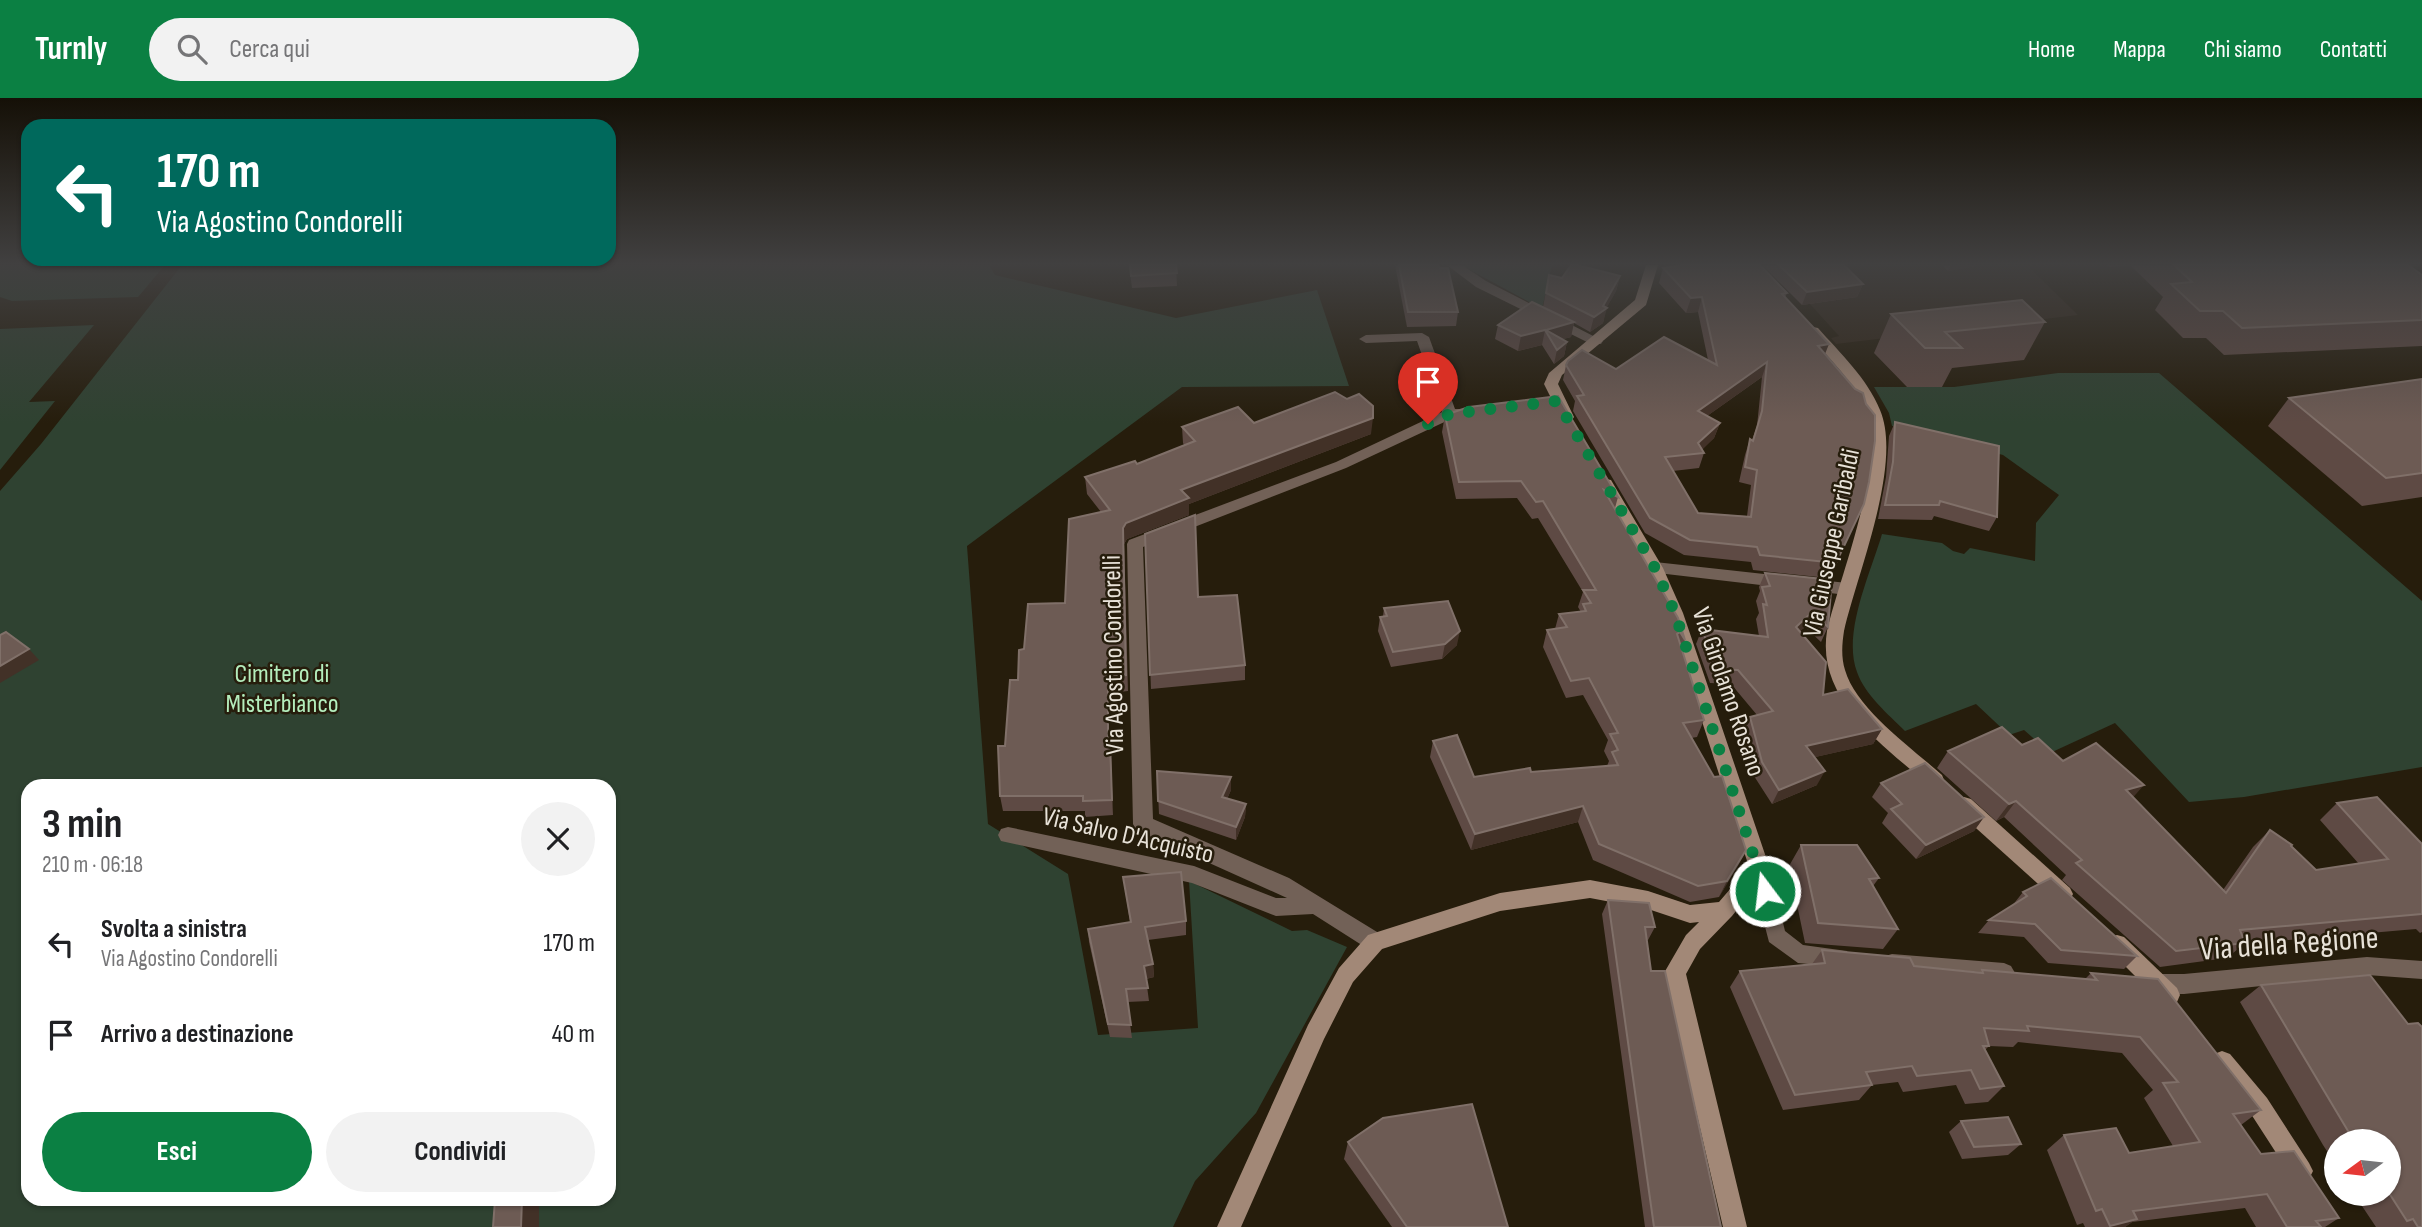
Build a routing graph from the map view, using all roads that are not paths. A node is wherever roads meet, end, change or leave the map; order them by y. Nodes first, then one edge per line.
1 (1549, 318) edge
2 (1623, 318) edge
3 (1801, 318) edge
4 (1366, 340) dead end
5 (1596, 341) junction
6 (1490, 409) edge
7 (1450, 414) junction
8 (1578, 436) edge
9 (1599, 472) edge
10 (1655, 568) junction
11 (1847, 589) junction
12 (1008, 835) dead end
13 (1760, 869) junction
14 (2072, 902) edge
15 (1316, 905) junction
16 (1725, 911) junction
17 (2102, 929) edge
18 (1376, 942) junction
19 (2422, 970) edge
20 (2031, 975) edge
21 (2121, 982) edge
22 (2160, 985) junction
23 (2182, 1011) edge
24 (2212, 1048) edge
25 (2309, 1183) edge
26 (1229, 1227) edge
27 (1735, 1227) edge

1 - 5 street
2 - 5 main road
3 - 11 main road, Via Giuseppe Garibaldi
4 - 7 street
5 - 8 main road
6 - 7 street, Via Agostino Condorelli
7 - 15 street, Via Agostino Condorelli
9 - 10 main road, Via Girolamo Rosano
10 - 11 street
10 - 13 main road, Via Girolamo Rosano
11 - 14 main road, Via Giuseppe Garibaldi
12 - 15 street, Via Salvo D'Acquisto
13 - 16 main road
13 - 20 street, Via Girolamo Rosano
15 - 18 street, Via Agostino Condorelli
16 - 18 main road
16 - 27 main road
17 - 22 main road
18 - 26 main road
19 - 22 street, Via della Regione
21 - 22 street, Via della Regione
22 - 23 main road
24 - 25 main road

